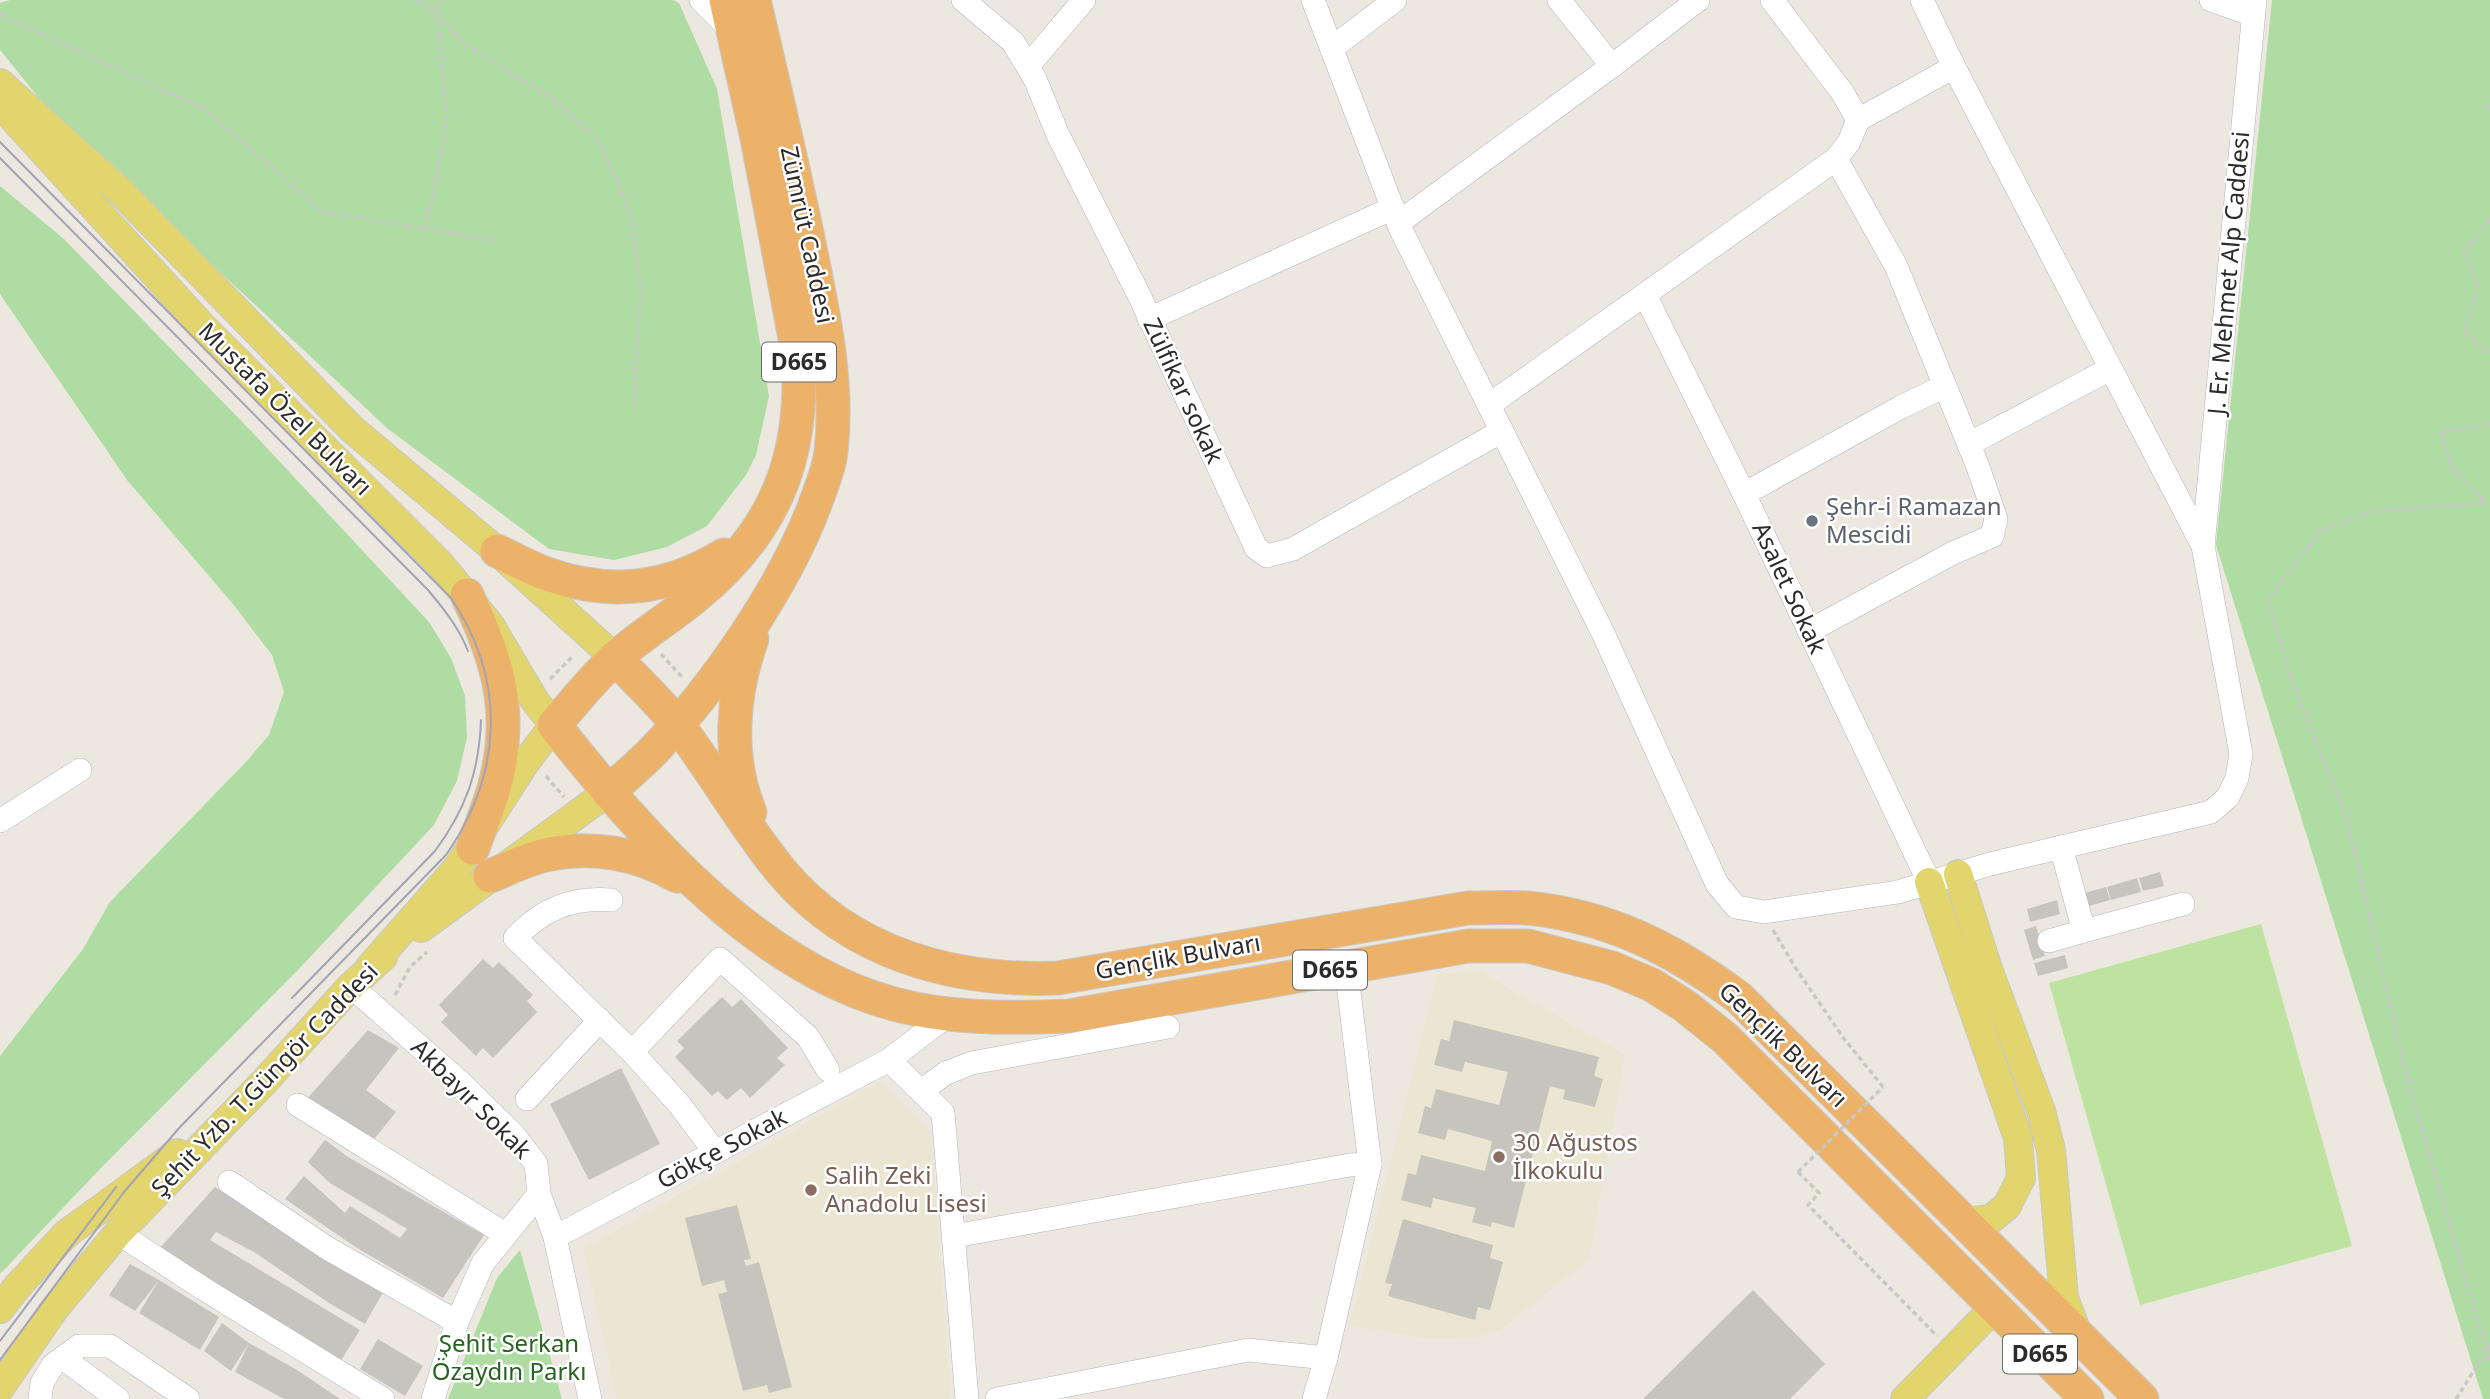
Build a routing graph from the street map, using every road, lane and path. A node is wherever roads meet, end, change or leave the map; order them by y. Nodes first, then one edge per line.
1 (415, 0) edge
2 (440, 0) edge
3 (701, 0) edge
4 (726, 0) edge
5 (754, 0) edge
6 (963, 0) edge
7 (1084, 0) edge
8 (1313, 0) edge
9 (1395, 0) edge
10 (1559, 0) edge
11 (1698, 0) edge
12 (1772, 0) edge
13 (1922, 0) edge
14 (2211, 0) edge
15 (2254, 8) edge
16 (0, 13) edge
17 (437, 13) junction
18 (733, 32) junction
19 (1332, 48) junction
20 (1028, 66) junction
21 (1612, 66) junction
22 (1954, 67) junction
23 (0, 83) edge
24 (0, 104) edge
25 (1858, 120) junction
26 (1836, 159) junction
27 (1395, 215) junction
28 (2490, 219) edge
29 (426, 229) junction
30 (498, 241) dead end
31 (1645, 295) junction
32 (1149, 319) junction
33 (2490, 354) edge
34 (2110, 369) junction
35 (1945, 386) junction
36 (634, 405) dead end
37 (1489, 405) junction
38 (2490, 422) edge
39 (1502, 431) junction
40 (1969, 444) junction
41 (1744, 494) junction
42 (775, 499) junction
43 (2203, 546) junction
44 (497, 551) junction
45 (467, 595) junction
46 (767, 600) junction
47 (1809, 631) junction
48 (576, 653) dead end
49 (660, 653) dead end
50 (615, 658) junction
51 (550, 679) dead end
52 (684, 679) dead end
53 (677, 724) junction
54 (554, 725) junction
55 (538, 768) dead end
56 (80, 770) dead end
57 (608, 792) junction
58 (570, 804) dead end
59 (0, 821) edge
60 (2062, 847) junction
61 (473, 848) junction
62 (781, 870) junction
63 (1958, 874) junction
64 (490, 876) junction
65 (1929, 882) junction
66 (701, 890) junction
67 (611, 900) dead end
68 (2183, 904) dead end
69 (1764, 912) junction
70 (2084, 932) junction
71 (2049, 941) dead end
72 (429, 950) dead end
73 (1346, 967) junction
74 (361, 977) junction
75 (949, 1014) junction
76 (385, 1017) junction
77 (600, 1020) junction
78 (1168, 1027) dead end
79 (632, 1052) junction
80 (889, 1060) junction
81 (828, 1070) dead end
82 (921, 1091) junction
83 (527, 1099) dead end
84 (298, 1105) dead end
85 (236, 1110) junction
86 (715, 1152) junction
87 (1370, 1164) junction
88 (229, 1182) dead end
89 (539, 1194) junction
90 (1964, 1222) junction
91 (117, 1233) junction
92 (505, 1234) junction
93 (954, 1236) junction
94 (555, 1237) junction
95 (1994, 1308) junction
96 (0, 1309) edge
97 (457, 1322) junction
98 (2080, 1338) junction
99 (2490, 1345) edge
100 (2486, 1349) junction
101 (1952, 1351) junction
102 (63, 1358) junction
103 (1326, 1358) junction
104 (2490, 1363) edge
105 (0, 1388) edge
106 (40, 1399) edge
107 (118, 1399) edge
108 (188, 1399) edge
109 (383, 1399) edge
110 (433, 1399) edge
111 (590, 1399) edge
112 (967, 1399) edge
113 (997, 1399) edge
114 (1314, 1399) edge
115 (1905, 1399) edge
116 (2087, 1399) edge
117 (2142, 1399) edge
118 (2456, 1399) edge

1 - 17 path
2 - 17 path
3 - 18 street
4 - 18 highway, D665
5 - 46 highway, Zümrüt Caddesi / D665
6 - 20 street, Zülfikar sokak
7 - 20 street
8 - 19 street
9 - 19 street
10 - 21 street
11 - 21 street
12 - 25 street
13 - 22 street
14 - 15 street
15 - 43 street, J. Er. Mehmet Alp Caddesi
16 - 29 path
17 - 29 path
17 - 36 path
18 - 42 highway, D665
19 - 27 street
20 - 32 street, Zülfikar sokak
21 - 27 street
22 - 25 street
22 - 34 street
23 - 44 main road
24 - 45 main road, Mustafa Özel Bulvarı
25 - 26 street
26 - 31 street
26 - 35 street
27 - 32 street
27 - 37 street
28 - 33 path
29 - 30 path
31 - 37 street
31 - 41 street, Asalet Sokak
32 - 39 street, Zülfikar sokak
34 - 40 street
34 - 43 street
35 - 40 street
35 - 41 street
37 - 39 street
38 - 100 path
39 - 69 street
40 - 47 street
41 - 47 street, Asalet Sokak
42 - 44 highway
42 - 50 highway, D665
43 - 60 street
44 - 50 main road
45 - 54 main road, Mustafa Özel Bulvarı
45 - 61 highway
46 - 53 highway, Zümrüt Caddesi
46 - 62 highway
47 - 65 street, Asalet Sokak
48 - 51 path
49 - 52 path
50 - 53 highway, Gençlik Bulvarı
50 - 54 highway, D665
53 - 57 highway, Zümrüt Caddesi
53 - 62 highway, Gençlik Bulvarı
54 - 57 highway, D665
54 - 61 main road
55 - 58 path
56 - 59 street
57 - 64 main road, Şehit Yzb. T.Güngör Caddesi
57 - 66 highway, Gençlik Bulvarı / D665
60 - 63 street
60 - 70 street
61 - 74 main road
62 - 90 highway, Gençlik Bulvarı / D665
63 - 65 street
63 - 98 main road
64 - 66 highway
64 - 74 main road, Şehit Yzb. T.Güngör Caddesi
65 - 69 street
65 - 90 main road
66 - 75 highway, Gençlik Bulvarı / D665
67 - 77 street
68 - 70 street
69 - 101 path, bridge
70 - 71 street
72 - 76 path
73 - 75 highway, Gençlik Bulvarı / D665
73 - 87 street
73 - 95 highway, Gençlik Bulvarı / D665
74 - 76 street, Akbayır Sokak
74 - 85 main road, Şehit Yzb. T.Güngör Caddesi
75 - 80 street, Gökçe Sokak
76 - 89 street, Akbayır Sokak
77 - 79 street
77 - 83 street
78 - 82 street
79 - 81 street
79 - 86 street
80 - 82 street
80 - 86 street, Gökçe Sokak
82 - 93 street
84 - 92 street
85 - 91 main road, Şehit Yzb. T.Güngör Caddesi
85 - 96 main road
86 - 94 street, Gökçe Sokak
87 - 93 street
87 - 103 street
88 - 97 street
89 - 92 street
89 - 94 street, Akbayır Sokak
90 - 98 highway, Gençlik Bulvarı / D665
91 - 105 main road, Şehit Yzb. T.Güngör Caddesi
91 - 109 street
92 - 97 street
93 - 112 street
94 - 111 street, Akbayır Sokak
95 - 101 main road
95 - 116 highway, Gençlik Bulvarı / D665
97 - 110 street
98 - 117 highway, Gençlik Bulvarı / D665
99 - 100 path
100 - 104 path
100 - 118 path
101 - 115 main road
102 - 106 street
102 - 107 street
102 - 108 street
103 - 113 street
103 - 114 street

